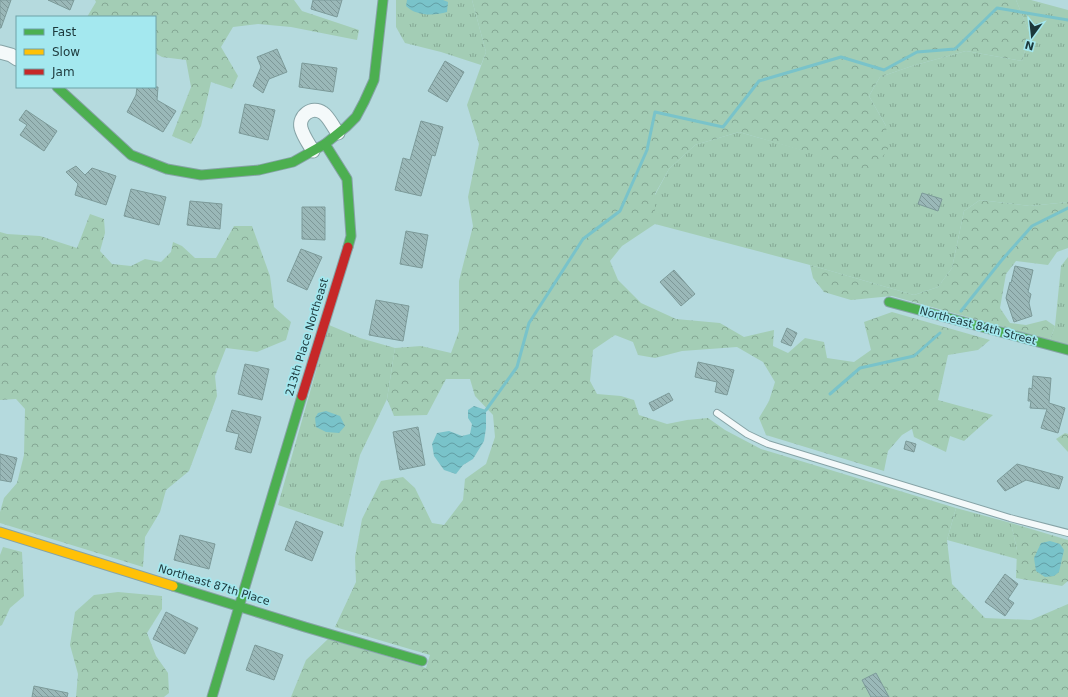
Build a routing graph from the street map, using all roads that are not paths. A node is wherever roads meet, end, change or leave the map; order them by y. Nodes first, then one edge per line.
1 (383, 0) edge
2 (0, 52) edge
3 (16, 58) edge
4 (58, 88) edge
5 (338, 133) junction
6 (325, 144) junction
7 (313, 151) junction
8 (889, 302) dead end
9 (1068, 350) edge
10 (717, 413) dead end
11 (0, 532) edge
12 (1068, 533) edge
13 (240, 605) junction
14 (422, 661) dead end
15 (212, 697) edge

1 - 5 street
2 - 3 street
4 - 7 street
5 - 6 street
5 - 7 street
6 - 7 street
6 - 13 street, 213th Place Northeast
8 - 9 street, Northeast 84th Street
10 - 12 lane
11 - 13 street, Northeast 87th Place
13 - 14 street, Northeast 87th Place
13 - 15 street, 213th Place Northeast

